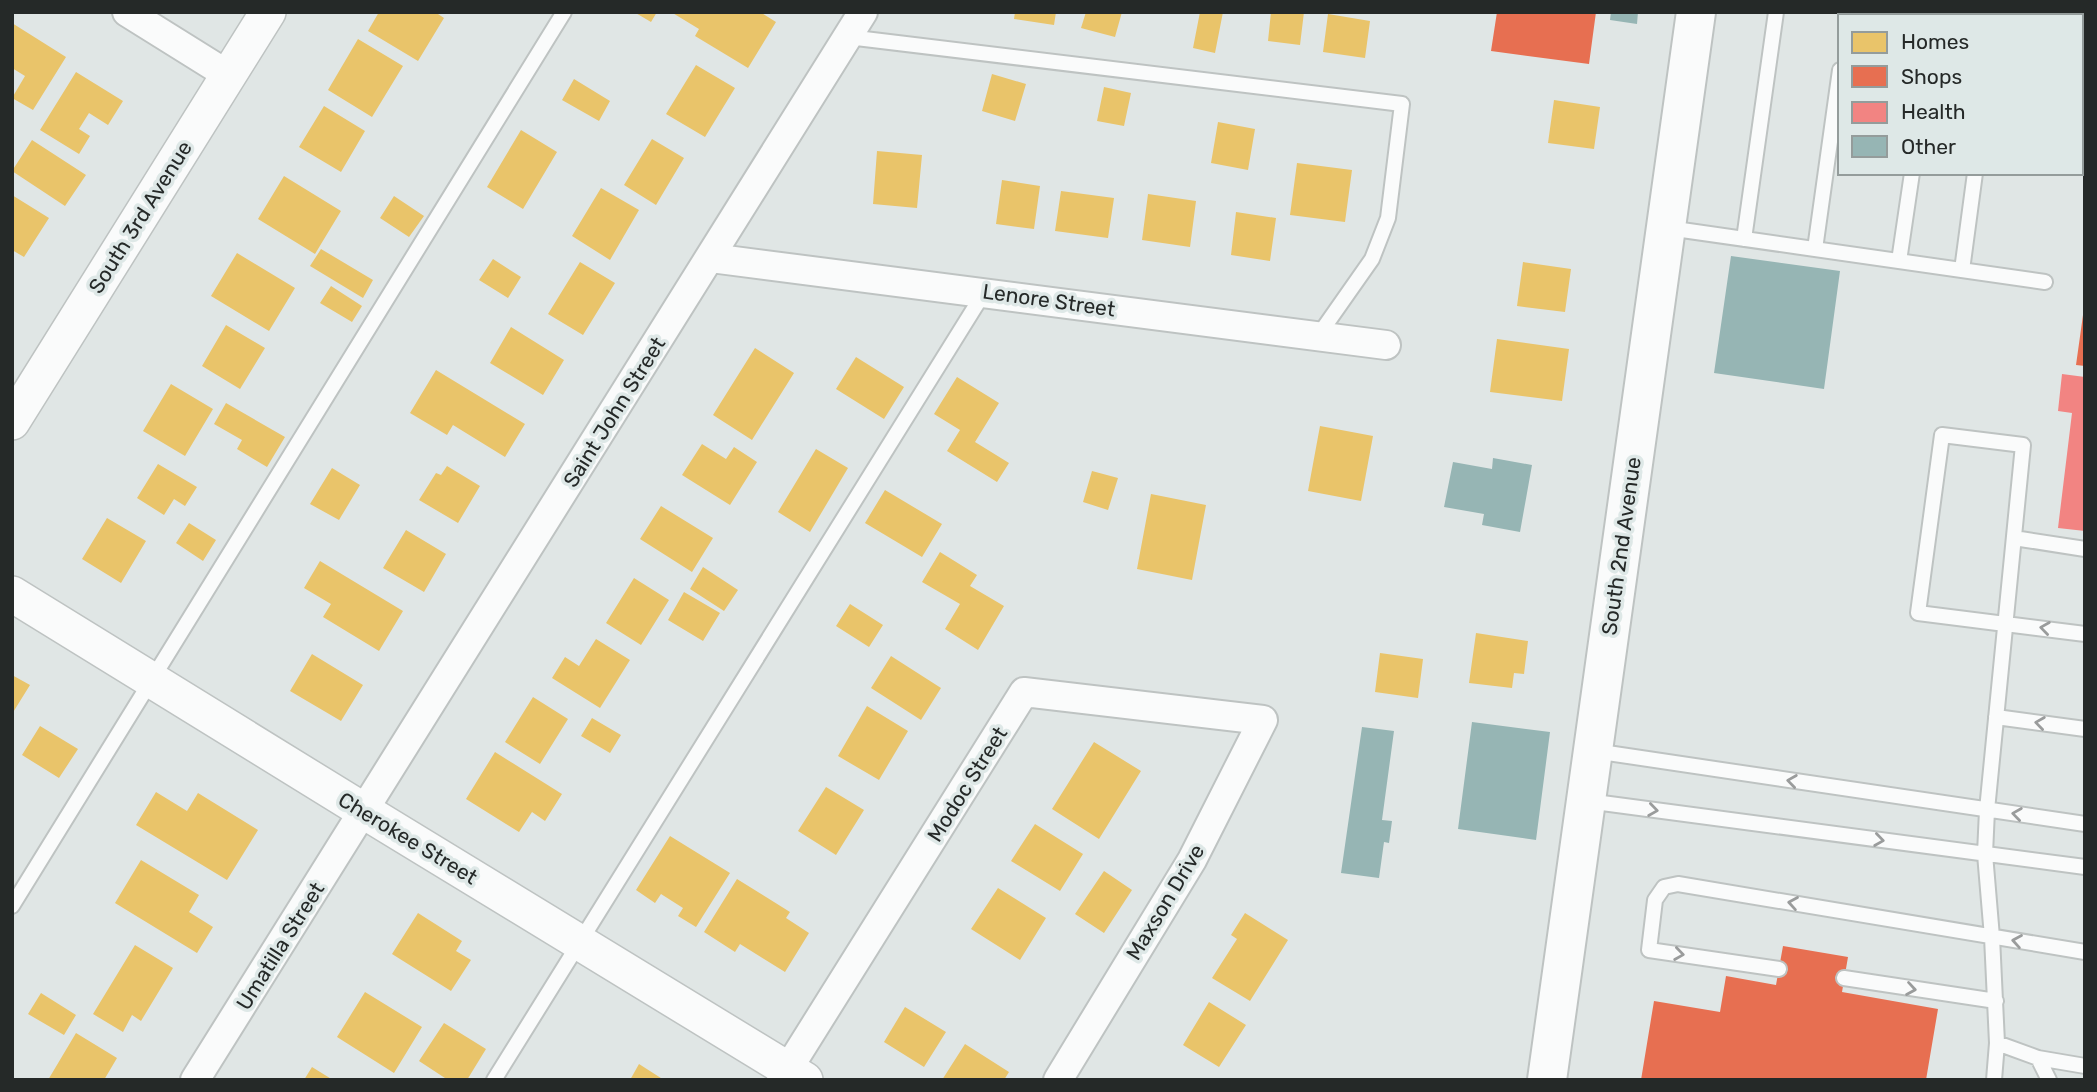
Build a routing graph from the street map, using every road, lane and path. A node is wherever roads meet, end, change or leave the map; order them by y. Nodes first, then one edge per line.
1 (127, 12) edge
2 (268, 12) edge
3 (564, 12) edge
4 (863, 12) edge
5 (1696, 12) edge
6 (1776, 12) edge
7 (848, 37) junction
8 (228, 75) junction
9 (1838, 84) edge
10 (1912, 175) edge
11 (1975, 175) edge
12 (1665, 228) junction
13 (1744, 239) junction
14 (1815, 249) junction
15 (711, 258) junction
16 (1899, 261) junction
17 (1962, 270) junction
18 (2045, 282) dead end
19 (985, 291) junction
20 (1318, 336) junction
21 (1386, 345) dead end
22 (12, 422) edge
23 (2014, 538) junction
24 (2085, 549) edge
25 (12, 594) edge
26 (2005, 622) junction
27 (2085, 634) edge
28 (150, 679) junction
29 (1996, 717) junction
30 (1263, 720) joint
31 (2085, 729) edge
32 (1593, 751) junction
33 (1586, 801) junction
34 (1987, 810) junction
35 (364, 811) junction
36 (2085, 824) edge
37 (1985, 854) junction
38 (2085, 867) edge
39 (12, 906) edge
40 (1992, 937) junction
41 (580, 942) junction
42 (2085, 952) edge
43 (1779, 969) dead end
44 (1844, 978) dead end
45 (1996, 1001) junction
46 (1997, 1043) junction
47 (2038, 1058) junction
48 (2085, 1066) edge
49 (791, 1076) edge
50 (195, 1080) edge
51 (494, 1080) edge
52 (1058, 1080) edge
53 (1547, 1080) edge
54 (1994, 1080) edge
55 (2049, 1080) edge

1 - 8 street
2 - 8 street, South 3rd Avenue
3 - 28 lane
4 - 7 street, Saint John Street
5 - 12 main road, South 2nd Avenue
6 - 13 lane
7 - 15 street, Saint John Street
7 - 20 lane
8 - 22 street, South 3rd Avenue
9 - 14 lane
10 - 16 lane
11 - 17 lane
12 - 13 lane
12 - 32 main road, South 2nd Avenue
13 - 14 lane
14 - 16 lane
15 - 19 street, Lenore Street
15 - 35 street, Saint John Street
16 - 17 lane
17 - 18 lane
19 - 20 street, Lenore Street
19 - 41 lane
20 - 21 street, Lenore Street
23 - 24 lane
23 - 26 lane
23 - 26 lane
25 - 28 street, Cherokee Street
27 -> 26 lane
26 - 29 lane
28 - 35 street, Cherokee Street
28 - 39 lane
31 -> 29 lane
29 - 34 lane
30 - 49 street, Modoc Street
30 - 52 street, Maxson Drive
32 - 33 main road, South 2nd Avenue
34 -> 32 lane
33 -> 37 lane
33 - 53 main road, South 2nd Avenue
36 -> 34 lane
34 - 37 lane
35 - 41 street, Cherokee Street
35 - 50 street, Umatilla Street
37 - 38 lane
37 - 40 lane
42 -> 40 lane
40 -> 43 lane
40 - 45 lane
41 - 49 street, Cherokee Street
41 - 51 lane
44 -> 45 lane
45 - 46 lane
46 - 47 lane
46 - 54 lane
47 - 48 lane
47 - 55 lane

